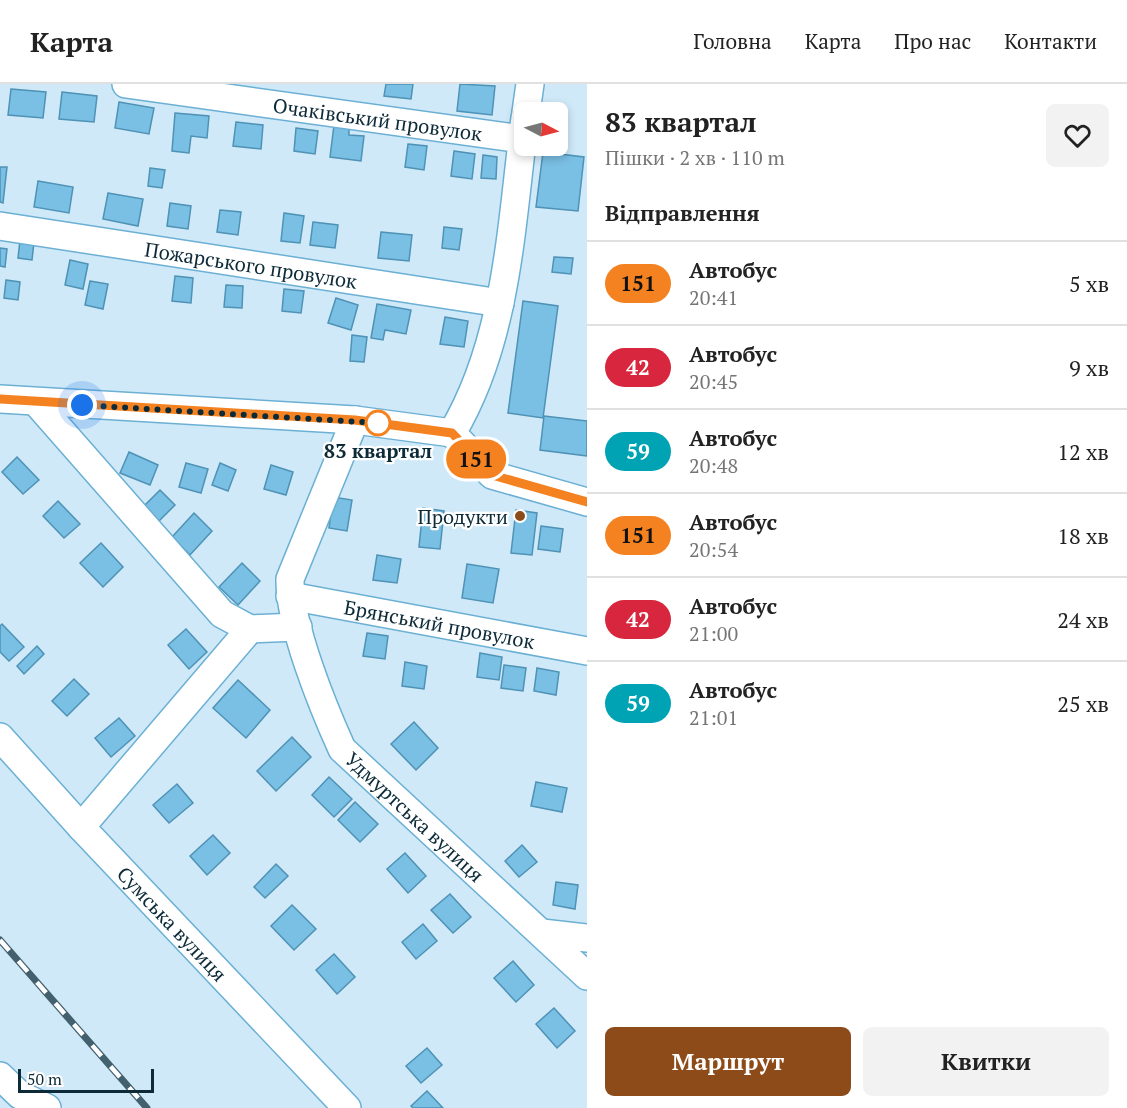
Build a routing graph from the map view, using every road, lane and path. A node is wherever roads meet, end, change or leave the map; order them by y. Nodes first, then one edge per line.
1 (126, 84) edge
2 (530, 84) edge
3 (527, 102) edge
4 (514, 128) edge
5 (520, 156) edge
6 (0, 226) edge
7 (500, 303) junction
8 (0, 399) edge
9 (36, 402) junction
10 (355, 420) junction
11 (452, 433) junction
12 (587, 502) edge
13 (290, 596) junction
14 (298, 627) junction
15 (250, 629) junction
16 (587, 651) edge
17 (0, 737) edge
18 (81, 827) junction
19 (542, 933) junction
20 (587, 939) edge
21 (587, 976) edge
22 (0, 1076) edge
23 (10, 1099) edge
24 (47, 1108) edge
25 (347, 1108) edge

1 - 4 street, Очакiвський провулок
2 - 3 street
5 - 7 street
6 - 7 street, Пожарського провулок
7 - 11 street
8 - 9 street
9 - 10 street
9 - 15 street
10 - 11 street
10 - 13 street, Удмуртська вулиця
11 - 12 street
13 - 14 street, Удмуртська вулиця
13 - 16 street, Брянський провулок
14 - 15 street
14 - 19 street, Удмуртська вулиця
15 - 18 street
17 - 18 street, Сумська вулиця
18 - 25 street, Сумська вулиця
19 - 20 street
19 - 21 street, Удмуртська вулиця
22 - 23 street
23 - 24 street

